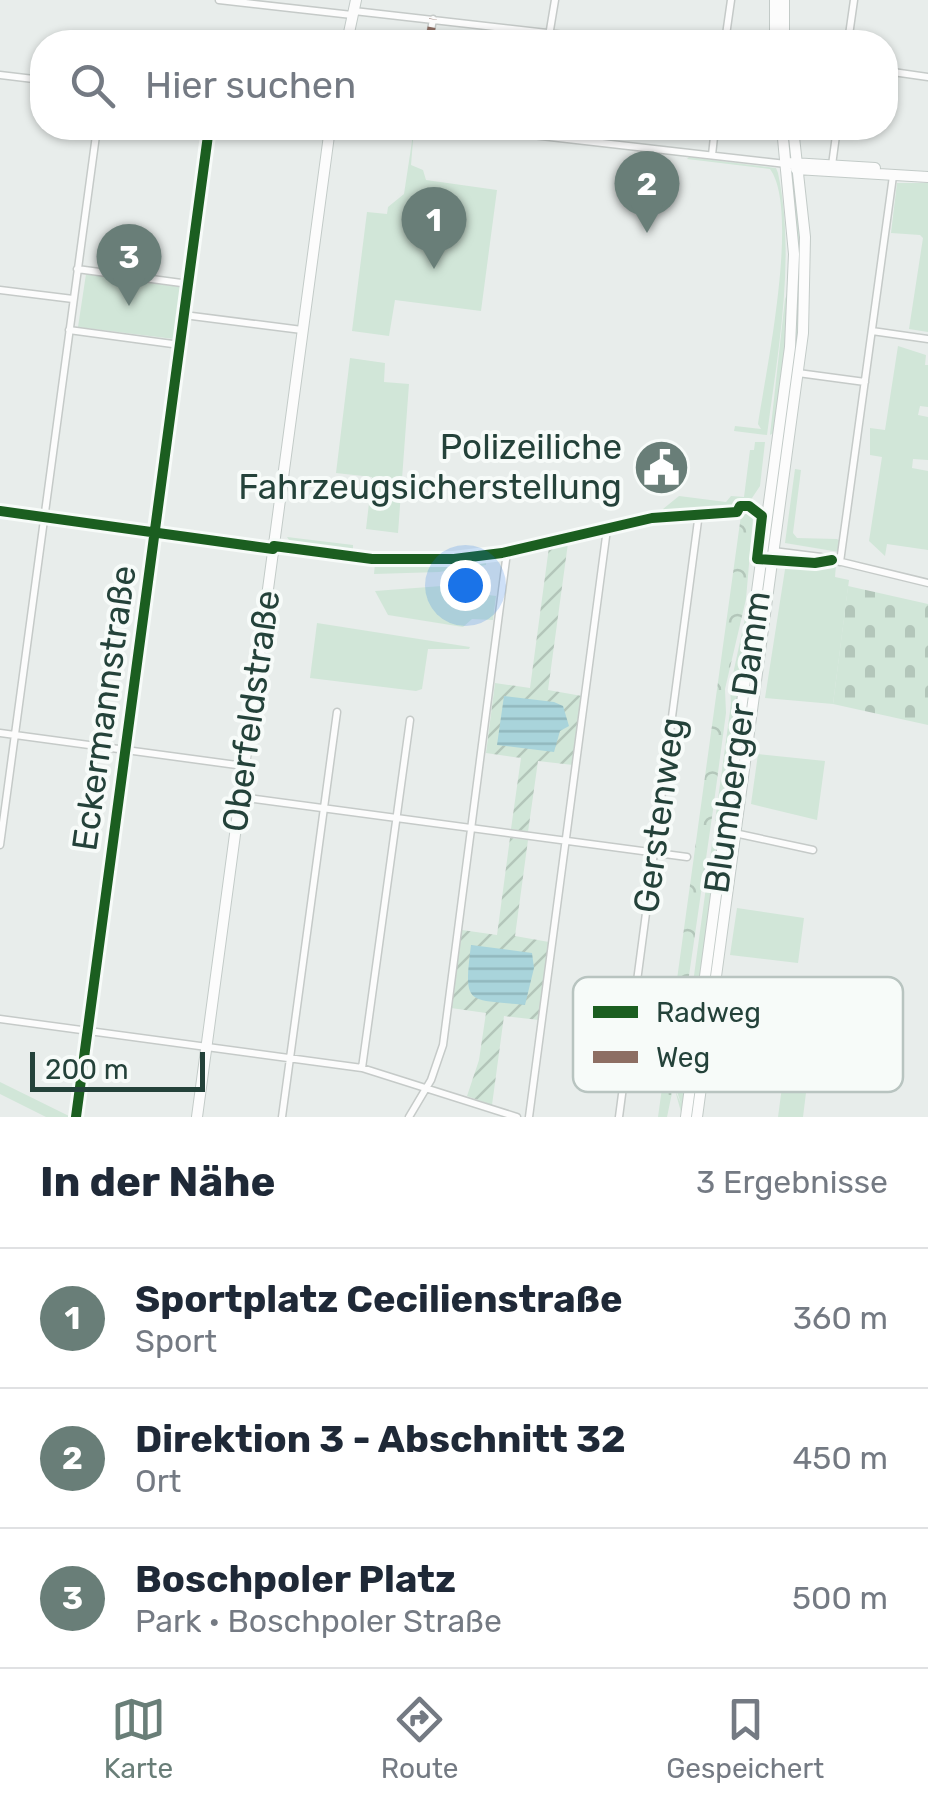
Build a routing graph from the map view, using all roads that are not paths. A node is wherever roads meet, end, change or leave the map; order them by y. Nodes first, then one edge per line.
1 (219, 0) edge
2 (555, 0) edge
3 (731, 0) edge
4 (775, 0) edge
5 (784, 0) edge
6 (854, 0) edge
7 (354, 8) edge
8 (432, 19) junction
9 (431, 30) edge
10 (500, 30) edge
11 (550, 30) edge
12 (727, 30) edge
13 (775, 30) edge
14 (784, 30) edge
15 (850, 30) edge
16 (898, 72) edge
17 (0, 76) edge
18 (928, 76) edge
19 (30, 79) edge
20 (95, 140) edge
21 (207, 140) edge
22 (328, 140) edge
23 (602, 140) edge
24 (714, 140) edge
25 (786, 140) edge
26 (793, 140) edge
27 (835, 140) edge
28 (712, 155) junction
29 (832, 164) junction
30 (794, 165) junction
31 (928, 174) edge
32 (892, 176) junction
33 (77, 269) junction
34 (189, 284) junction
35 (0, 290) edge
36 (73, 299) junction
37 (184, 315) junction
38 (70, 330) junction
39 (303, 330) junction
40 (872, 330) junction
41 (928, 339) edge
42 (180, 345) junction
43 (798, 373) junction
44 (865, 382) junction
45 (0, 512) edge
46 (737, 512) dead end
47 (699, 513) junction
48 (44, 517) junction
49 (608, 529) junction
50 (156, 533) junction
51 (274, 547) junction
52 (507, 552) junction
53 (767, 554) junction
54 (836, 561) junction
55 (928, 583) edge
56 (337, 712) dead end
57 (410, 720) dead end
58 (0, 733) edge
59 (15, 735) junction
60 (126, 750) junction
61 (244, 766) junction
62 (240, 798) junction
63 (324, 809) junction
64 (397, 818) junction
65 (472, 828) junction
66 (730, 832) junction
67 (567, 841) junction
68 (0, 845) edge
69 (814, 850) dead end
70 (654, 852) junction
71 (687, 857) dead end
72 (637, 977) edge
73 (708, 977) edge
74 (713, 977) edge
75 (0, 1019) edge
76 (88, 1031) junction
77 (206, 1047) junction
78 (290, 1058) junction
79 (362, 1068) junction
80 (427, 1087) junction
81 (622, 1092) edge
82 (690, 1092) edge
83 (700, 1092) edge
84 (76, 1117) edge
85 (196, 1117) edge
86 (282, 1117) edge
87 (409, 1117) edge
88 (517, 1117) edge
89 (529, 1117) edge
90 (619, 1117) edge
91 (686, 1117) edge
92 (697, 1117) edge

1 - 7 street
2 - 11 street
3 - 12 street
4 - 13 main road
5 - 14 main road
6 - 15 street
7 - 8 street
8 - 9 street
8 - 10 street
16 - 18 street
17 - 19 street
20 - 33 street
21 - 34 street, Eckermannstraße
22 - 39 main road, Oberfeldstraße
23 - 28 street
24 - 28 street
25 - 30 main road, Blumberger Damm
26 - 30 main road, Blumberger Damm
27 - 29 street
28 - 30 street
29 - 30 main road
29 - 31 main road
30 - 32 main road
30 - 43 main road, Blumberger Damm
30 - 53 main road, Blumberger Damm
31 - 32 main road
32 - 40 street
33 - 34 street
33 - 36 street
34 - 37 street, Eckermannstraße
35 - 36 street
36 - 38 street
37 - 39 street
37 - 42 street, Eckermannstraße
38 - 42 street
38 - 48 street
39 - 51 main road, Oberfeldstraße
40 - 41 street
40 - 44 street
42 - 50 street, Eckermannstraße
43 - 44 street
43 - 53 main road, Blumberger Damm
44 - 54 street
45 - 48 street
46 - 47 street
47 - 49 street
47 - 70 street, Gerstenweg
48 - 50 street
48 - 59 street
49 - 52 street
49 - 67 street
50 - 51 street
50 - 60 street, Eckermannstraße
51 - 52 street
51 - 61 main road, Oberfeldstraße
52 - 65 street
53 - 54 street
53 - 66 main road, Blumberger Damm
54 - 55 street
56 - 63 street
57 - 64 street
58 - 59 street
59 - 60 street
59 - 68 street
60 - 61 street
60 - 76 street, Eckermannstraße
61 - 62 main road, Oberfeldstraße
62 - 63 street
62 - 77 main road, Oberfeldstraße
63 - 64 street
63 - 78 street
64 - 65 street
64 - 79 street
65 - 67 street
65 - 80 street
66 - 69 street
66 - 73 main road, Blumberger Damm
66 - 74 main road, Blumberger Damm
67 - 70 street
67 - 89 street
70 - 71 street
70 - 72 street, Gerstenweg
75 - 76 street
76 - 77 street
76 - 84 street, Eckermannstraße
77 - 78 street
77 - 85 main road, Oberfeldstraße
78 - 79 street
78 - 86 street
79 - 80 street
80 - 87 street
80 - 88 street
81 - 90 street, Gerstenweg
82 - 91 main road, Blumberger Damm
83 - 92 main road, Blumberger Damm

